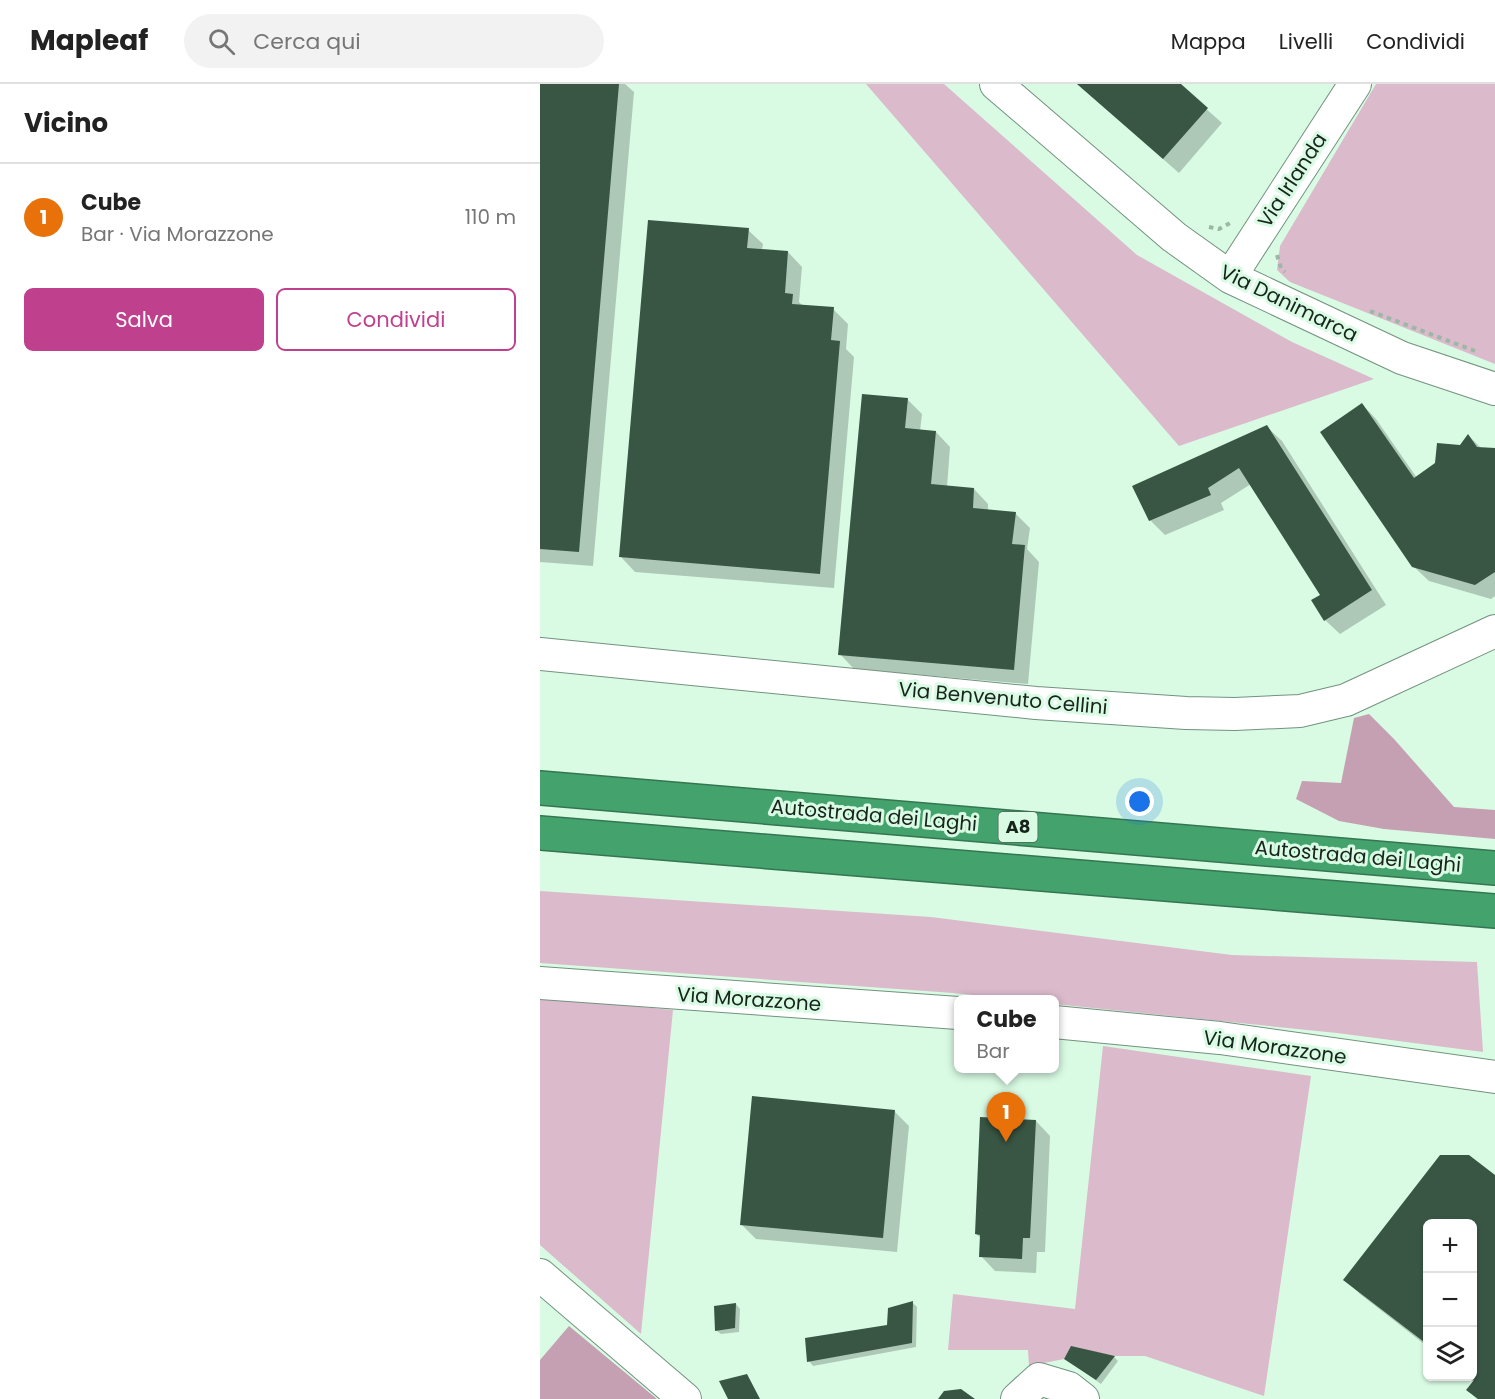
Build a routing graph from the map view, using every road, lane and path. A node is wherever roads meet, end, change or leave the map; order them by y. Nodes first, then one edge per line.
1 (996, 84) edge
2 (1355, 84) edge
3 (1234, 221) dead end
4 (1202, 225) dead end
5 (1278, 247) dead end
6 (1286, 274) dead end
7 (1230, 277) junction
8 (1363, 308) dead end
9 (1484, 355) dead end
10 (1495, 389) edge
11 (1495, 631) edge
12 (540, 654) edge
13 (540, 788) edge
14 (540, 832) edge
15 (1495, 868) edge
16 (1495, 911) edge
17 (540, 983) edge
18 (954, 1013) edge
19 (1059, 1022) edge
20 (1495, 1077) edge
21 (540, 1275) edge
22 (1028, 1389) edge
23 (685, 1399) edge
24 (1083, 1399) edge

1 - 7 street, Via Danimarca
2 - 7 street, Via Irlanda
3 - 4 path
5 - 6 path
7 - 10 street, Via Danimarca
8 - 9 path
11 - 12 street, Via Benvenuto Cellini
13 - 15 highway, Autostrada dei Laghi / A8
14 - 16 highway, A8
17 - 18 street, Via Morazzone
19 - 20 street, Via Morazzone
21 - 23 street
22 - 24 street

